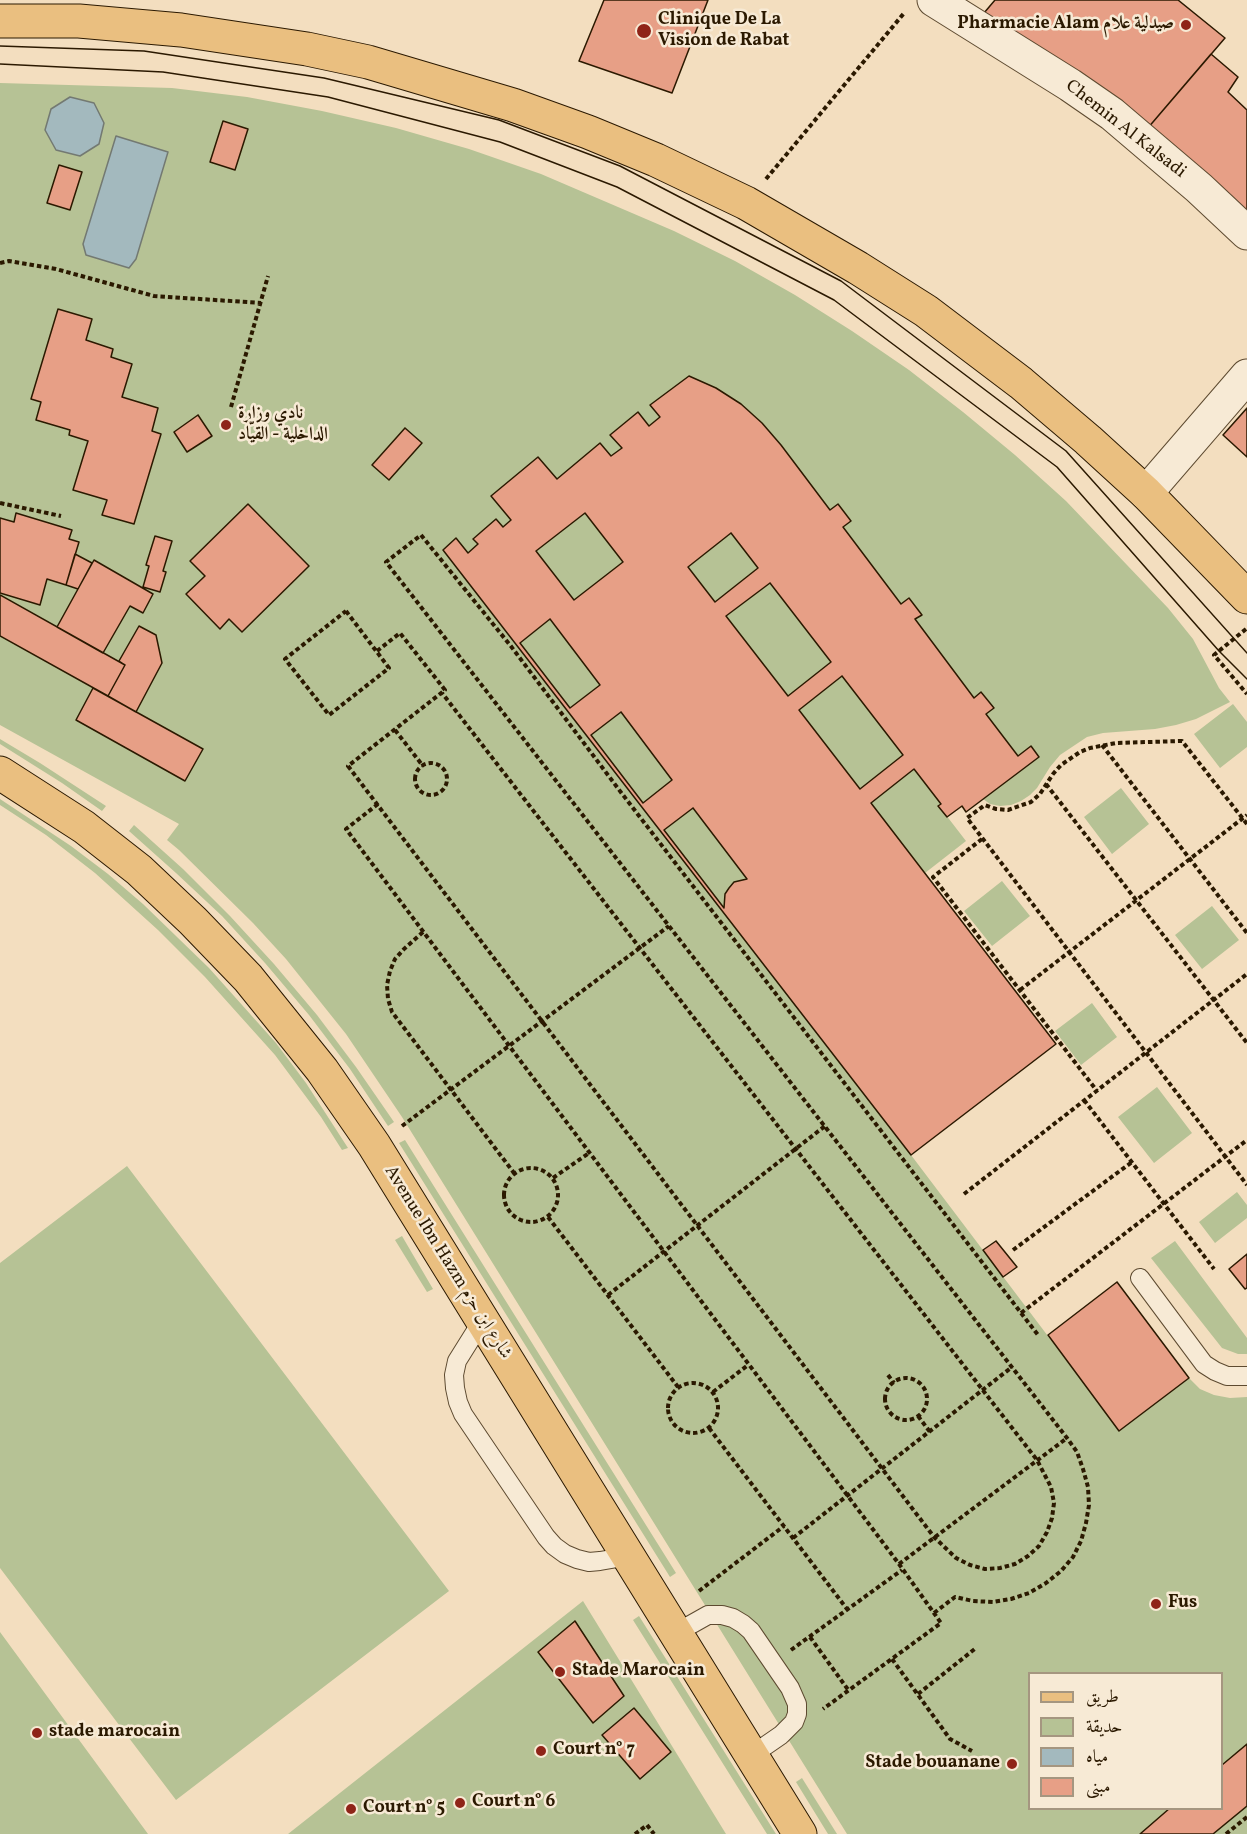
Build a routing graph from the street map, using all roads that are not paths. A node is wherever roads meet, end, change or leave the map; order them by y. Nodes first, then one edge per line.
1 (921, 4) edge
2 (0, 21) edge
3 (1247, 232) edge
4 (1247, 376) edge
5 (1146, 493) junction
6 (1247, 597) edge
7 (0, 773) edge
8 (1140, 1278) dead end
9 (482, 1321) junction
10 (1247, 1376) edge
11 (628, 1556) junction
12 (676, 1633) junction
13 (752, 1755) junction
14 (800, 1834) edge

1 - 3 street, Chemin Al Kalsadi
2 - 5 main road
4 - 5 street
5 - 6 main road
7 - 9 main road, Avenue Ibn Hazm شارع ابن حزم
8 - 10 lane
9 - 11 main road, Avenue Ibn Hazm شارع ابن حزم
9 - 11 lane
11 - 12 main road, Avenue Ibn Hazm شارع ابن حزم
12 - 13 main road, Avenue Ibn Hazm شارع ابن حزم
12 - 13 lane
13 - 14 main road, Avenue Ibn Hazm شارع ابن حزم

